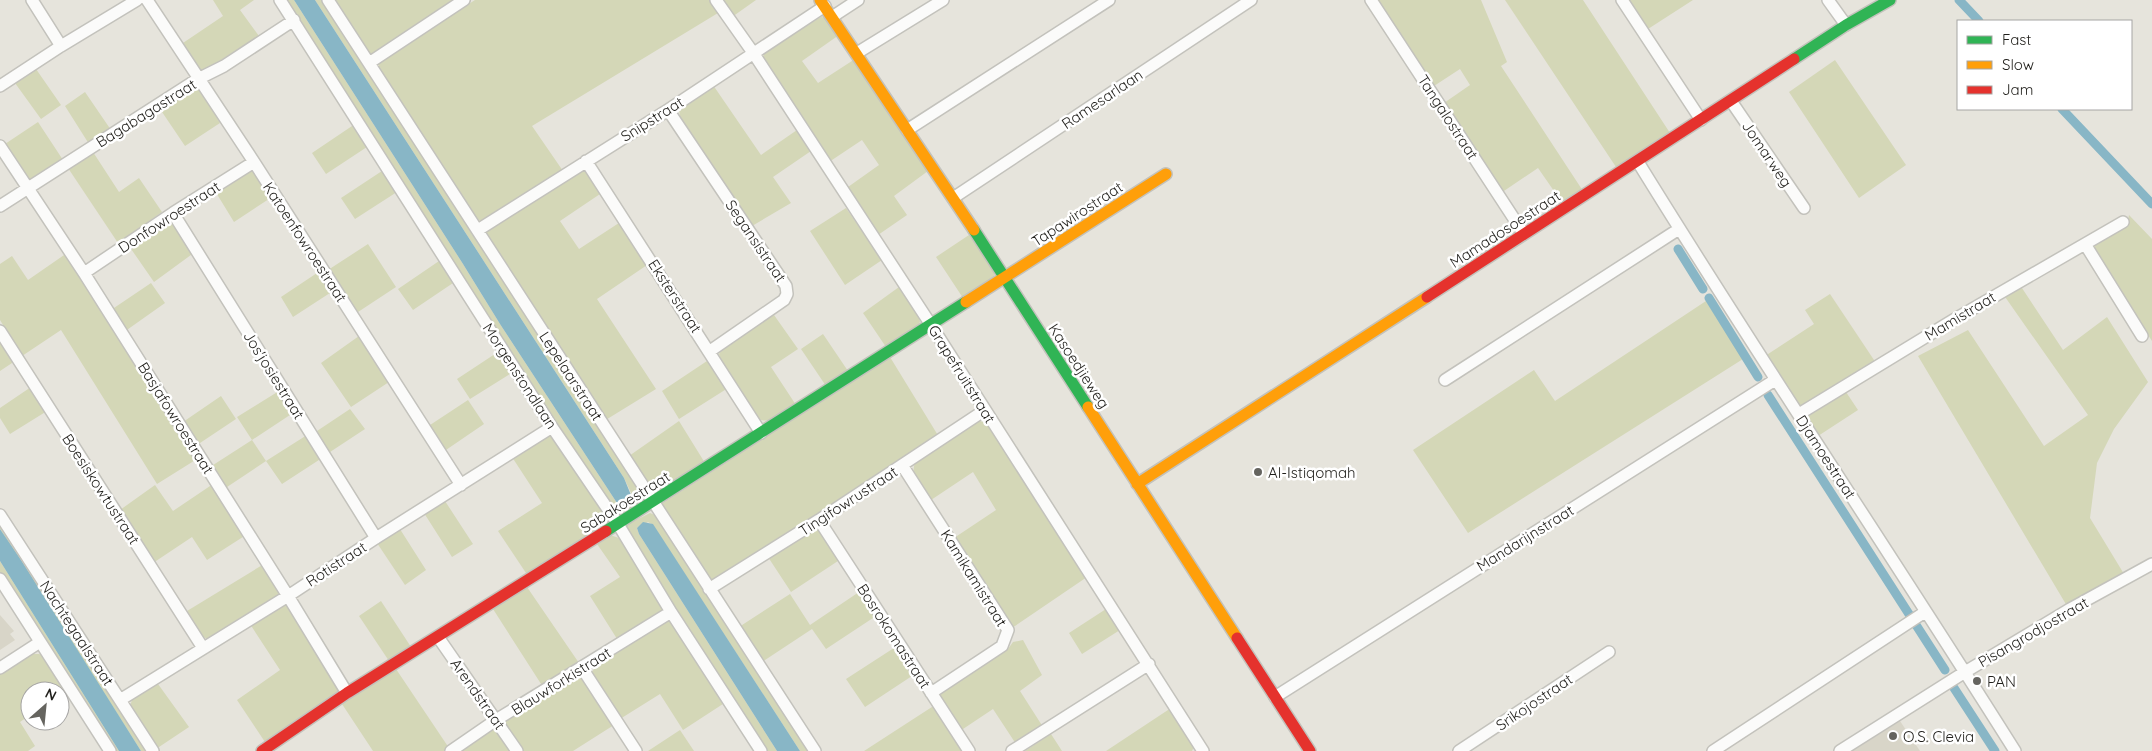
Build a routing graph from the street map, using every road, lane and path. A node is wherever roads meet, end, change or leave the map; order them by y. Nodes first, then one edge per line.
1 (32, 0) edge
2 (137, 0) edge
3 (147, 0) edge
4 (280, 0) edge
5 (328, 0) edge
6 (464, 0) edge
7 (716, 0) edge
8 (858, 0) edge
9 (942, 0) edge
10 (1109, 0) edge
11 (1251, 0) edge
12 (1371, 0) edge
13 (1622, 0) edge
14 (1828, 0) edge
15 (1890, 0) edge
16 (823, 3) edge
17 (832, 16) junction
18 (294, 20) junction
19 (1846, 26) junction
20 (61, 46) junction
21 (857, 53) junction
22 (754, 54) junction
23 (369, 63) junction
24 (198, 79) junction
25 (0, 86) edge
26 (1731, 101) junction
27 (668, 110) junction
28 (1701, 120) junction
29 (907, 130) junction
30 (0, 146) edge
31 (586, 161) junction
32 (254, 162) junction
33 (1638, 162) junction
34 (1166, 174) dead end
35 (28, 188) junction
36 (953, 198) junction
37 (0, 206) edge
38 (1804, 208) dead end
39 (173, 213) junction
40 (2123, 222) dead end
41 (1679, 229) junction
42 (478, 230) junction
43 (1524, 234) junction
44 (2085, 244) junction
45 (84, 273) junction
46 (1005, 279) junction
47 (931, 325) junction
48 (0, 331) edge
49 (2142, 336) dead end
50 (710, 350) junction
51 (1445, 380) dead end
52 (1775, 380) junction
53 (985, 410) junction
54 (1799, 414) junction
55 (552, 427) junction
56 (761, 433) junction
57 (902, 465) junction
58 (460, 484) junction
59 (1137, 484) junction
60 (652, 503) junction
61 (0, 515) edge
62 (820, 520) junction
63 (618, 524) junction
64 (376, 538) junction
65 (2152, 564) edge
66 (0, 579) edge
67 (710, 589) junction
68 (288, 596) junction
69 (671, 612) junction
70 (1922, 615) junction
71 (438, 637) junction
72 (40, 642) junction
73 (203, 648) junction
74 (1609, 652) dead end
75 (1148, 664) junction
76 (0, 668) edge
77 (582, 668) junction
78 (1965, 672) junction
79 (347, 692) junction
80 (931, 693) junction
81 (1274, 697) junction
82 (120, 700) junction
83 (496, 720) junction
84 (268, 749) edge
85 (1202, 750) edge
86 (110, 751) edge
87 (153, 751) edge
88 (451, 751) edge
89 (517, 751) edge
90 (636, 751) edge
91 (761, 751) edge
92 (815, 751) edge
93 (970, 751) edge
94 (1012, 751) edge
95 (1310, 751) edge
96 (1459, 751) edge
97 (1713, 751) edge
98 (1840, 751) edge
99 (2015, 751) edge

1 - 20 street
2 - 20 street
3 - 24 street, Katoenfowroestraat
4 - 18 street, Morgenstondlaan
5 - 23 street, Lepelaarstraat
6 - 23 street
7 - 22 street, Grapefruitstraat
8 - 17 street
9 - 21 street
10 - 29 street
11 - 36 street, Ramesarlaan
12 - 43 street, Tangalostraat
13 - 28 street
14 - 19 street
15 - 19 street, Mamadosoestraat
16 - 17 street, Kasoedjieweg
16 - 22 street, Snipstraat
17 - 21 street, Kasoedjieweg
18 - 24 street, Bagabagastraat
18 - 55 street, Morgenstondlaan
19 - 26 street, Mamadosoestraat
20 - 25 street
21 - 29 street, Kasoedjieweg
22 - 27 street, Snipstraat
22 - 47 street, Grapefruitstraat
23 - 42 street, Lepelaarstraat
24 - 32 street, Katoenfowroestraat
24 - 35 street, Bagabagastraat
26 - 28 street, Mamadosoestraat
26 - 38 street, Jomarweg
27 - 31 street, Snipstraat
27 - 50 street, Segansistraat
28 - 33 street, Mamadosoestraat
29 - 36 street, Kasoedjieweg
30 - 35 street, Basjafowroestraat
31 - 42 street, Snipstraat
31 - 50 street, Eksterstraat
32 - 39 street, Donfowroestraat
32 - 58 street, Katoenfowroestraat
33 - 41 street, Djamoestraat
33 - 43 street, Mamadosoestraat
34 - 46 street, Tapawirostraat
35 - 37 street, Bagabagastraat
35 - 45 street, Basjafowroestraat
36 - 46 street, Kasoedjieweg
39 - 45 street, Donfowroestraat
39 - 64 street, Jos'josiestraat
40 - 44 street, Mamistraat
41 - 51 street
41 - 52 street, Djamoestraat
42 - 60 street, Lepelaarstraat
43 - 59 street, Mamadosoestraat
44 - 49 street
44 - 54 street, Mamistraat
45 - 68 street, Basjafowroestraat
46 - 47 street, Sabakoestraat
46 - 59 street, Kasoedjieweg
47 - 53 street, Grapefruitstraat
47 - 56 street, Sabakoestraat
48 - 73 street, Boesiskowtustraat
50 - 56 street, Eksterstraat
52 - 54 street, Djamoestraat
52 - 81 street, Mandarijnstraat
53 - 57 street, Tingifowrustraat
53 - 75 street, Grapefruitstraat
54 - 70 street, Djamoestraat
55 - 58 street, Rotistraat
55 - 63 street, Morgenstondlaan
56 - 60 street, Sabakoestraat
57 - 62 street, Tingifowrustraat
57 - 80 street, Kamikamistraat
58 - 64 street, Rotistraat
59 - 81 street, Kasoedjieweg
60 - 63 street, Sabakoestraat
60 - 67 street, Lepelaarstraat
61 - 82 street, Nachtegaalstraat
62 - 67 street, Tingifowrustraat
62 - 80 street, Bosrokomastraat
63 - 69 street, Morgenstondlaan
63 - 71 street, Sabakoestraat
64 - 68 street, Rotistraat
65 - 78 street, Pisangrodjostraat
66 - 72 street
67 - 92 street, Lepelaarstraat
68 - 73 street, Rotistraat
68 - 79 street, Basjafowroestraat
69 - 77 street, Blauwforkistraat
69 - 91 street, Morgenstondlaan
70 - 78 street, Djamoestraat
70 - 97 street
71 - 79 street, Sabakoestraat
71 - 83 street, Arendstraat
72 - 76 street
72 - 86 street
73 - 82 street, Rotistraat
74 - 96 street, Srikojostraat
75 - 85 street, Grapefruitstraat
75 - 94 street
77 - 83 street, Blauwforkistraat
77 - 90 street
78 - 98 street, Pisangrodjostraat
78 - 99 street, Djamoestraat
79 - 84 street, Sabakoestraat
80 - 93 street, Bosrokomastraat
81 - 95 street, Kasoedjieweg
82 - 87 street, Nachtegaalstraat
83 - 88 street, Blauwforkistraat
83 - 89 street, Arendstraat

